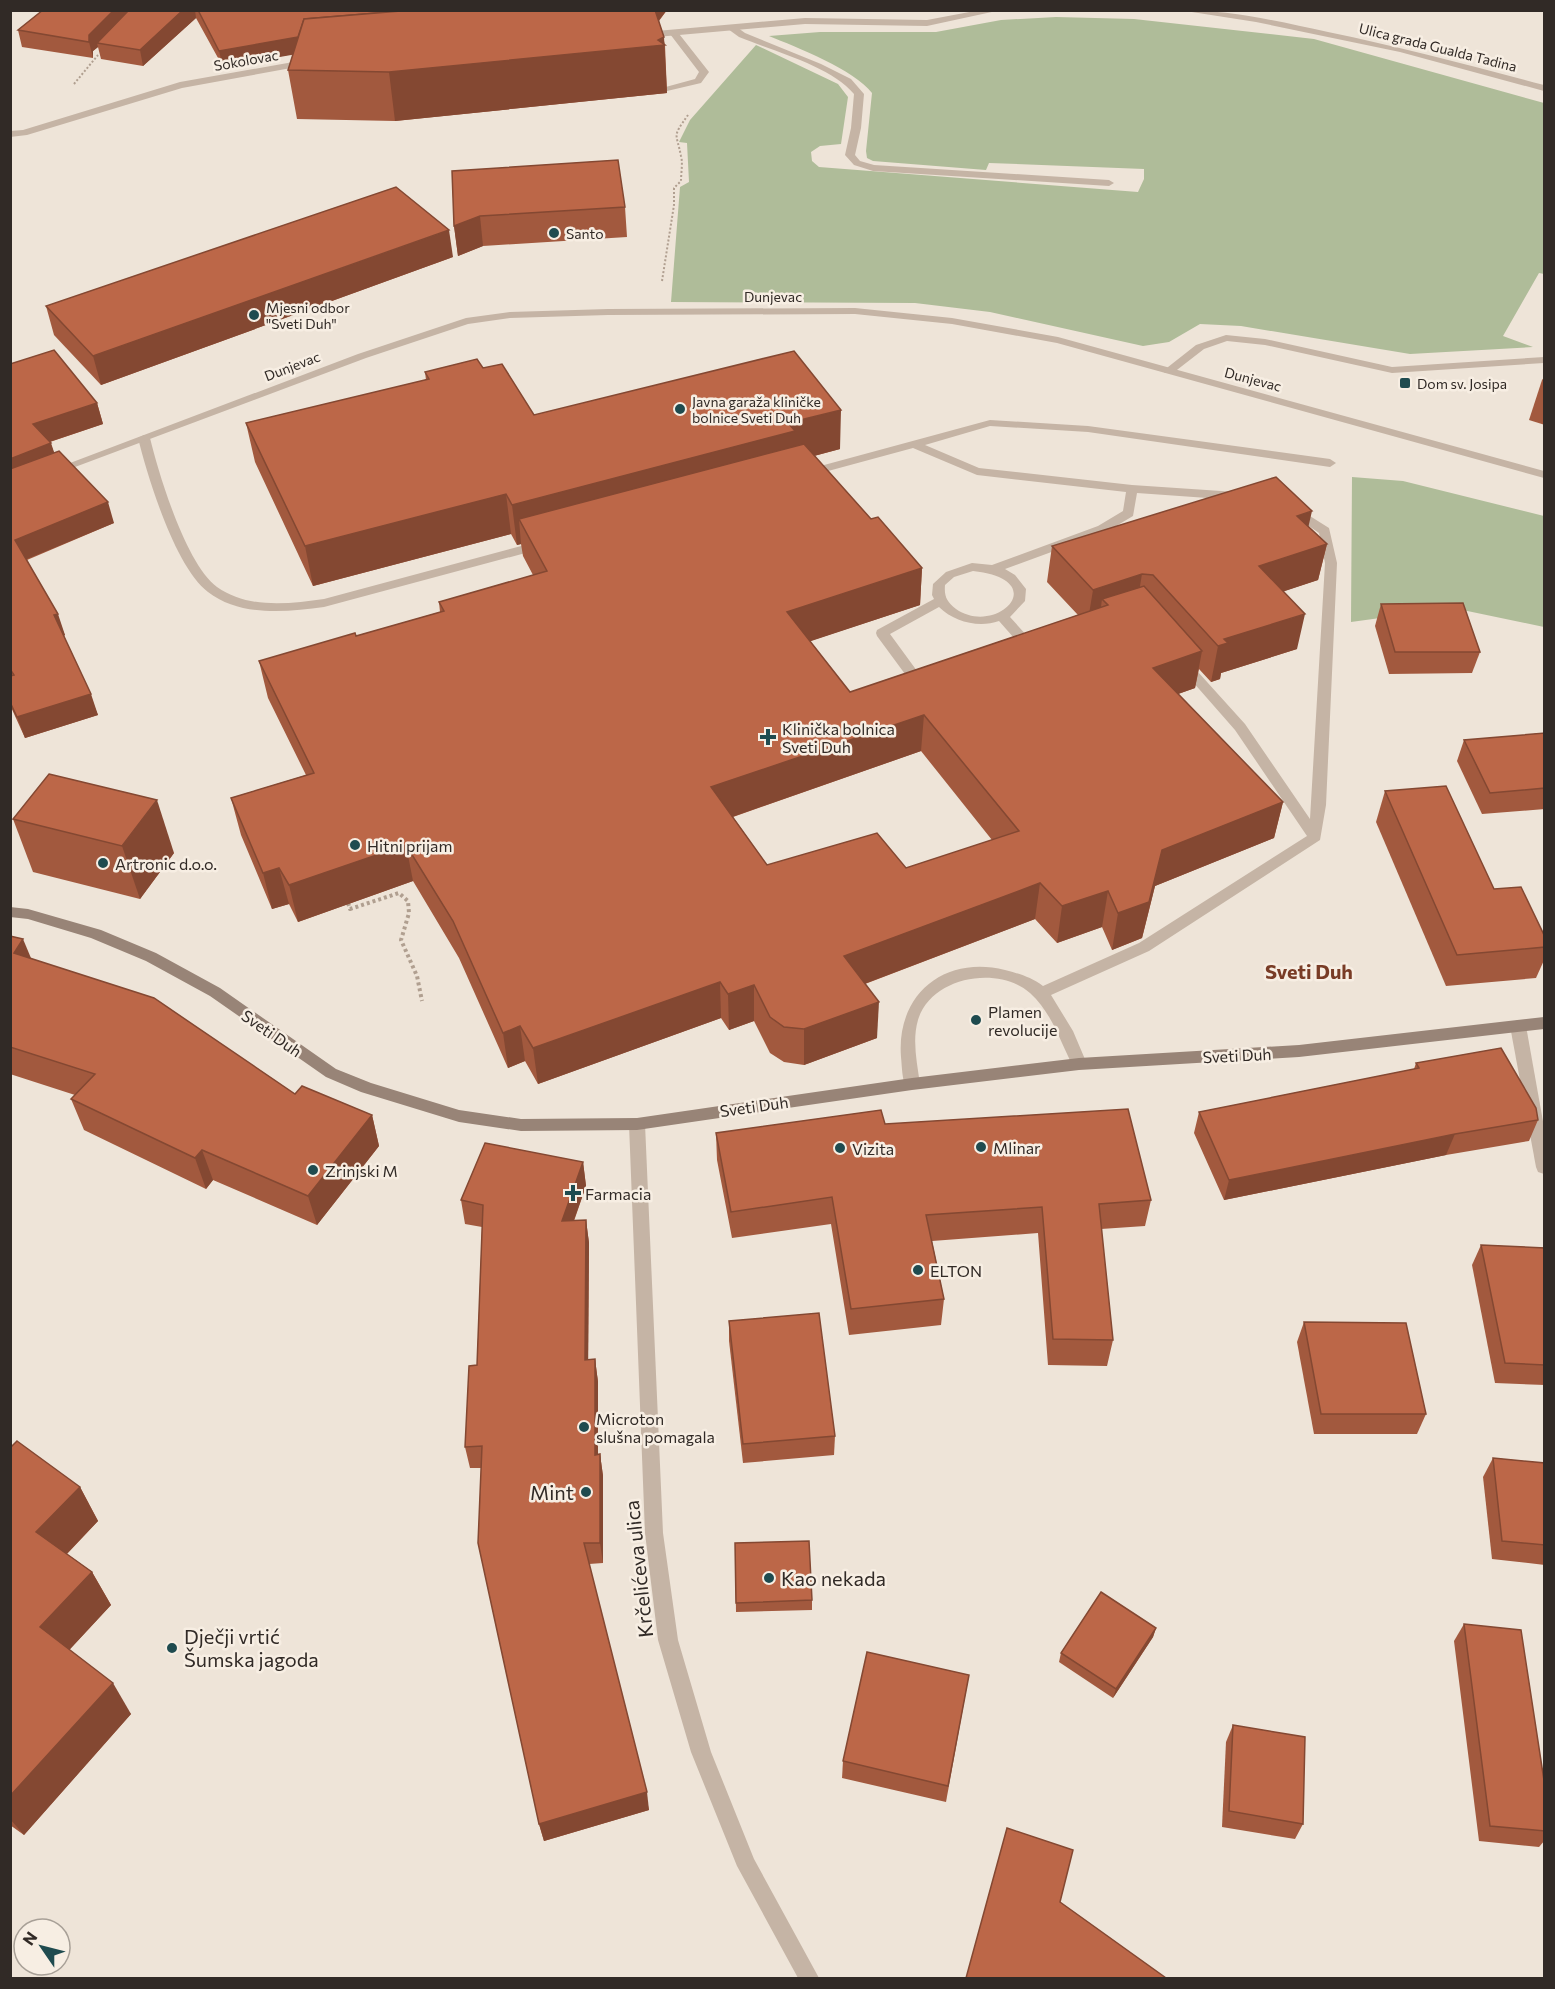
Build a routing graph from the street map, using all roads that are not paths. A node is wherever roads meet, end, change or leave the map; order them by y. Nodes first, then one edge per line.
1 (808, 10) edge
2 (997, 10) edge
3 (1183, 10) edge
4 (805, 21) junction
5 (731, 27) junction
6 (673, 32) junction
7 (637, 36) edge
8 (320, 60) edge
9 (667, 88) dead end
10 (1545, 88) edge
11 (10, 134) edge
12 (1109, 183) dead end
13 (1545, 360) edge
14 (1169, 371) junction
15 (144, 438) junction
16 (914, 444) junction
17 (1330, 463) dead end
18 (1545, 475) edge
19 (43, 476) edge
20 (789, 478) edge
21 (1132, 489) junction
22 (1246, 497) edge
23 (1277, 505) edge
24 (556, 541) edge
25 (994, 569) junction
26 (939, 601) junction
27 (1002, 616) junction
28 (1032, 651) edge
29 (1179, 658) edge
30 (932, 683) edge
31 (1314, 837) junction
32 (10, 912) edge
33 (1040, 994) junction
34 (1545, 1023) edge
35 (1518, 1026) junction
36 (1079, 1064) junction
37 (912, 1084) junction
38 (637, 1124) junction
39 (1545, 1167) edge
40 (809, 1978) edge

1 - 4 street
2 - 4 street
3 - 10 street, Ulica grada Gualda Tadina
4 - 5 street
5 - 6 street
5 - 12 street
6 - 7 street
6 - 9 street
8 - 11 street, Sokolovac
13 - 14 street
14 - 15 street, Dunjevac
14 - 18 street, Dunjevac
15 - 19 street, Dunjevac
15 - 24 street
16 - 17 street
16 - 20 street
16 - 21 street
21 - 22 street
21 - 25 street
23 - 31 street
25 - 26 street
25 - 27 street
26 - 27 street
26 - 30 street
27 - 28 street
29 - 31 street
31 - 33 street
32 - 38 main road, Sveti Duh
33 - 36 street
33 - 37 street
34 - 35 main road, Sveti Duh
35 - 36 main road, Sveti Duh
35 - 39 street
36 - 37 main road, Sveti Duh
37 - 38 main road, Sveti Duh
38 - 40 street, Krčelićeva ulica

